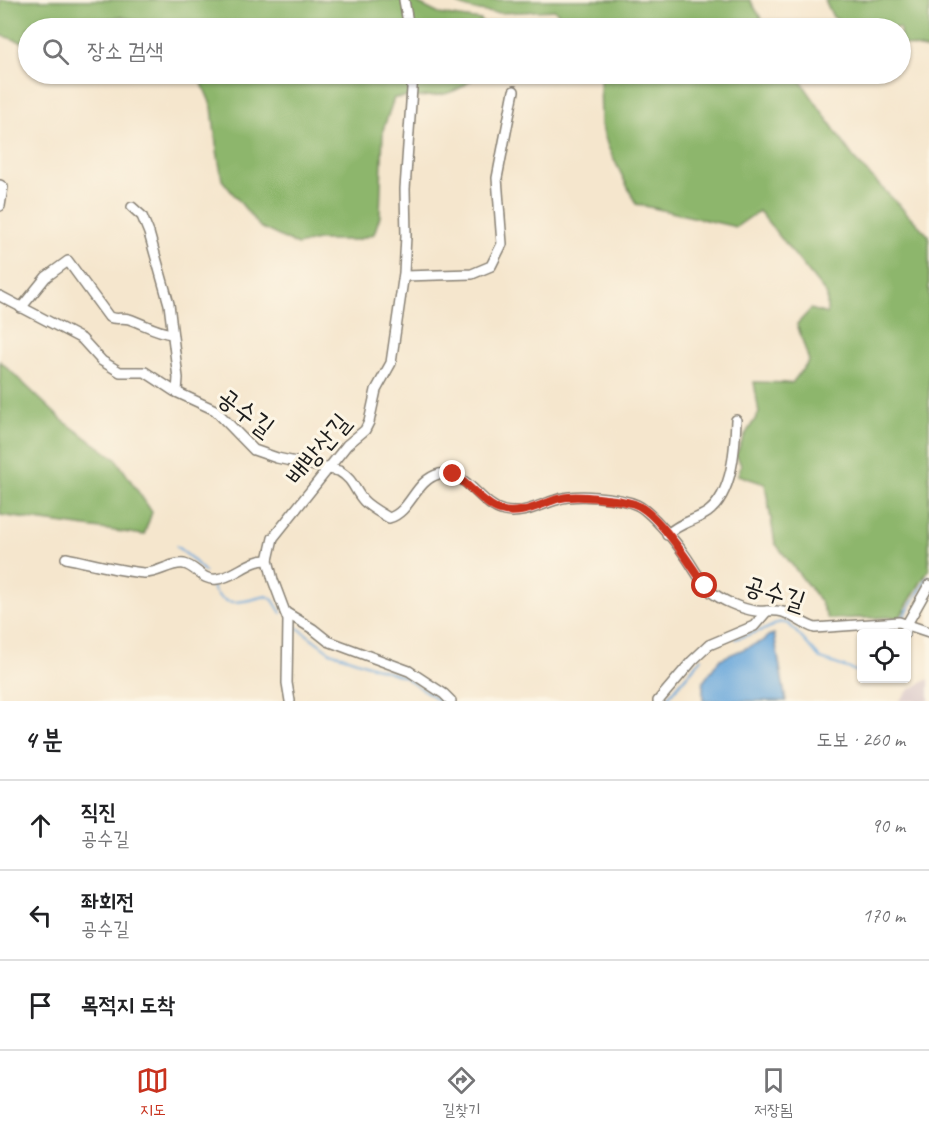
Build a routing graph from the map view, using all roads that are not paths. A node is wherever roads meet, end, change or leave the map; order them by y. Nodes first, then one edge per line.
1 (404, 0) edge
2 (407, 18) edge
3 (412, 84) edge
4 (514, 91) dead end
5 (0, 185) edge
6 (0, 206) edge
7 (132, 207) dead end
8 (404, 276) junction
9 (0, 297) edge
10 (21, 308) junction
11 (172, 334) junction
12 (177, 392) junction
13 (736, 420) dead end
14 (328, 469) junction
15 (667, 535) junction
16 (66, 558) dead end
17 (268, 560) junction
18 (929, 585) edge
19 (767, 611) junction
20 (285, 612) junction
21 (906, 629) edge
22 (911, 630) edge
23 (929, 632) edge
24 (290, 701) edge
25 (451, 701) edge
26 (658, 701) edge

1 - 2 street
3 - 8 street, 배방산길
4 - 8 street
5 - 6 street
7 - 11 street
8 - 14 street, 배방산길
9 - 10 street, 공수길
10 - 11 street
10 - 12 street, 공수길
11 - 12 street
12 - 14 street, 공수길
13 - 15 street
14 - 15 street, 공수길
14 - 17 street, 배방산길
15 - 19 street, 공수길
16 - 17 street
17 - 20 street
18 - 21 street
19 - 21 street, 공수길
19 - 26 street
20 - 24 street
20 - 25 street
22 - 23 street, 공수길

